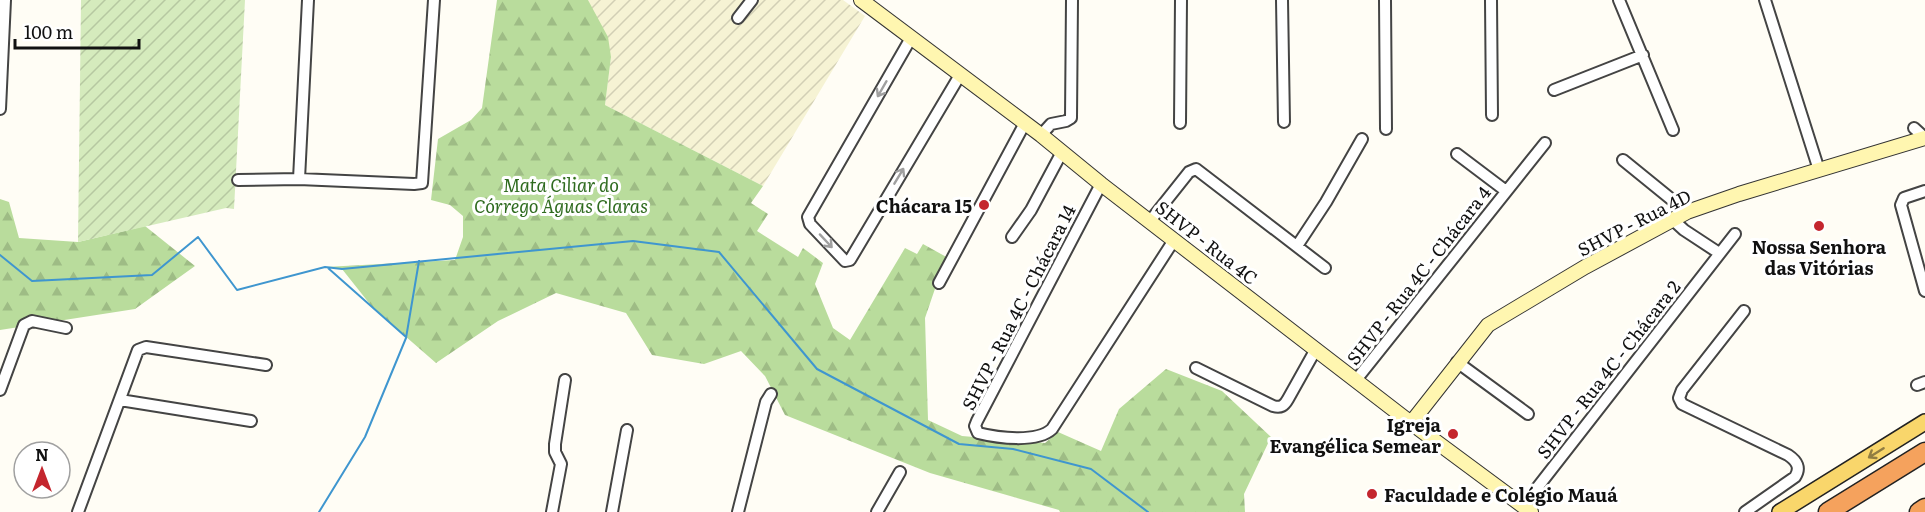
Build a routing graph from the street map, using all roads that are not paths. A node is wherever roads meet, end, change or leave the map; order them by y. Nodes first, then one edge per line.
1 (5, 0) edge
2 (308, 0) edge
3 (434, 0) edge
4 (752, 0) edge
5 (861, 0) edge
6 (1072, 0) edge
7 (1181, 0) edge
8 (1282, 0) edge
9 (1385, 0) edge
10 (1491, 0) edge
11 (1619, 0) edge
12 (1765, 0) edge
13 (738, 18) dead end
14 (911, 38) junction
15 (1643, 55) junction
16 (960, 75) junction
17 (1554, 90) dead end
18 (0, 109) edge
19 (1492, 115) dead end
20 (1284, 122) dead end
21 (1024, 123) junction
22 (1180, 123) dead end
23 (1386, 129) dead end
24 (1673, 130) dead end
25 (1041, 135) junction
26 (1362, 139) dead end
27 (1921, 139) edge
28 (1545, 143) dead end
29 (1062, 152) junction
30 (1457, 154) dead end
31 (1623, 160) dead end
32 (1819, 170) junction
33 (299, 179) junction
34 (237, 180) dead end
35 (1101, 184) junction
36 (1506, 191) junction
37 (1925, 191) edge
38 (1687, 212) junction
39 (1672, 219) junction
40 (1150, 221) junction
41 (1735, 234) dead end
42 (1012, 237) dead end
43 (1174, 240) junction
44 (1298, 246) junction
45 (1719, 253) junction
46 (1325, 268) dead end
47 (939, 283) dead end
48 (1924, 287) edge
49 (1744, 311) dead end
50 (66, 328) dead end
51 (1316, 349) junction
52 (1457, 362) junction
53 (266, 365) dead end
54 (1196, 368) dead end
55 (565, 380) dead end
56 (1356, 380) junction
57 (0, 390) edge
58 (771, 394) dead end
59 (120, 400) junction
60 (1528, 414) dead end
61 (251, 421) dead end
62 (1925, 422) edge
63 (1411, 423) junction
64 (627, 430) dead end
65 (1925, 452) edge
66 (900, 472) dead end
67 (1925, 508) edge
68 (1527, 509) edge
69 (78, 512) edge
70 (552, 512) edge
71 (612, 512) edge
72 (738, 512) edge
73 (877, 512) edge
74 (1745, 512) edge
75 (1780, 512) edge
76 (1828, 512) edge
77 (1919, 512) edge

1 - 18 street
2 - 33 street
3 - 33 street
4 - 13 street
5 - 14 street, SHVP - Rua 4C
6 - 25 street
7 - 22 street
8 - 20 street
9 - 23 street
10 - 19 street
11 - 15 street
12 - 32 street
14 - 16 street, SHVP - Rua 4C
14 -> 16 street
15 - 17 street
15 - 24 street
16 - 21 street, SHVP - Rua 4C
21 - 25 street, SHVP - Rua 4C
21 - 47 street
25 - 29 street, SHVP - Rua 4C
26 - 44 street
27 - 32 street, SHVP - Rua 4D
28 - 36 street, SHVP - Rua 4C - Chácara 4
29 - 35 street, SHVP - Rua 4C
29 - 42 street
30 - 36 street, SHVP - Rua 4C - Chácara 4
31 - 38 street
32 - 38 street, SHVP - Rua 4D
33 - 34 street
35 - 40 street, SHVP - Rua 4C
35 - 43 street, SHVP - Rua 4C - Chácara 14
36 - 56 street, SHVP - Rua 4C - Chácara 4
37 - 48 street
38 - 39 street, SHVP - Rua 4D
39 - 45 street
39 - 52 street, SHVP - Rua 4D
40 - 43 street, SHVP - Rua 4C
40 - 44 street
41 - 45 street, SHVP - Rua 4C - Chácara 2
43 - 51 street, SHVP - Rua 4C
44 - 46 street
45 - 68 street, SHVP - Rua 4C - Chácara 2
49 - 74 street
50 - 57 street
51 - 54 street
51 - 56 street, SHVP - Rua 4C
52 - 60 street
52 - 63 street, SHVP - Rua 4D
53 - 59 street
55 - 70 street
56 - 63 street, SHVP - Rua 4C
58 - 72 street
59 - 61 street
59 - 69 street
62 -> 75 main road
63 - 68 street, SHVP - Rua 4C
64 - 71 street
65 - 76 highway
66 - 73 street
67 - 77 highway

